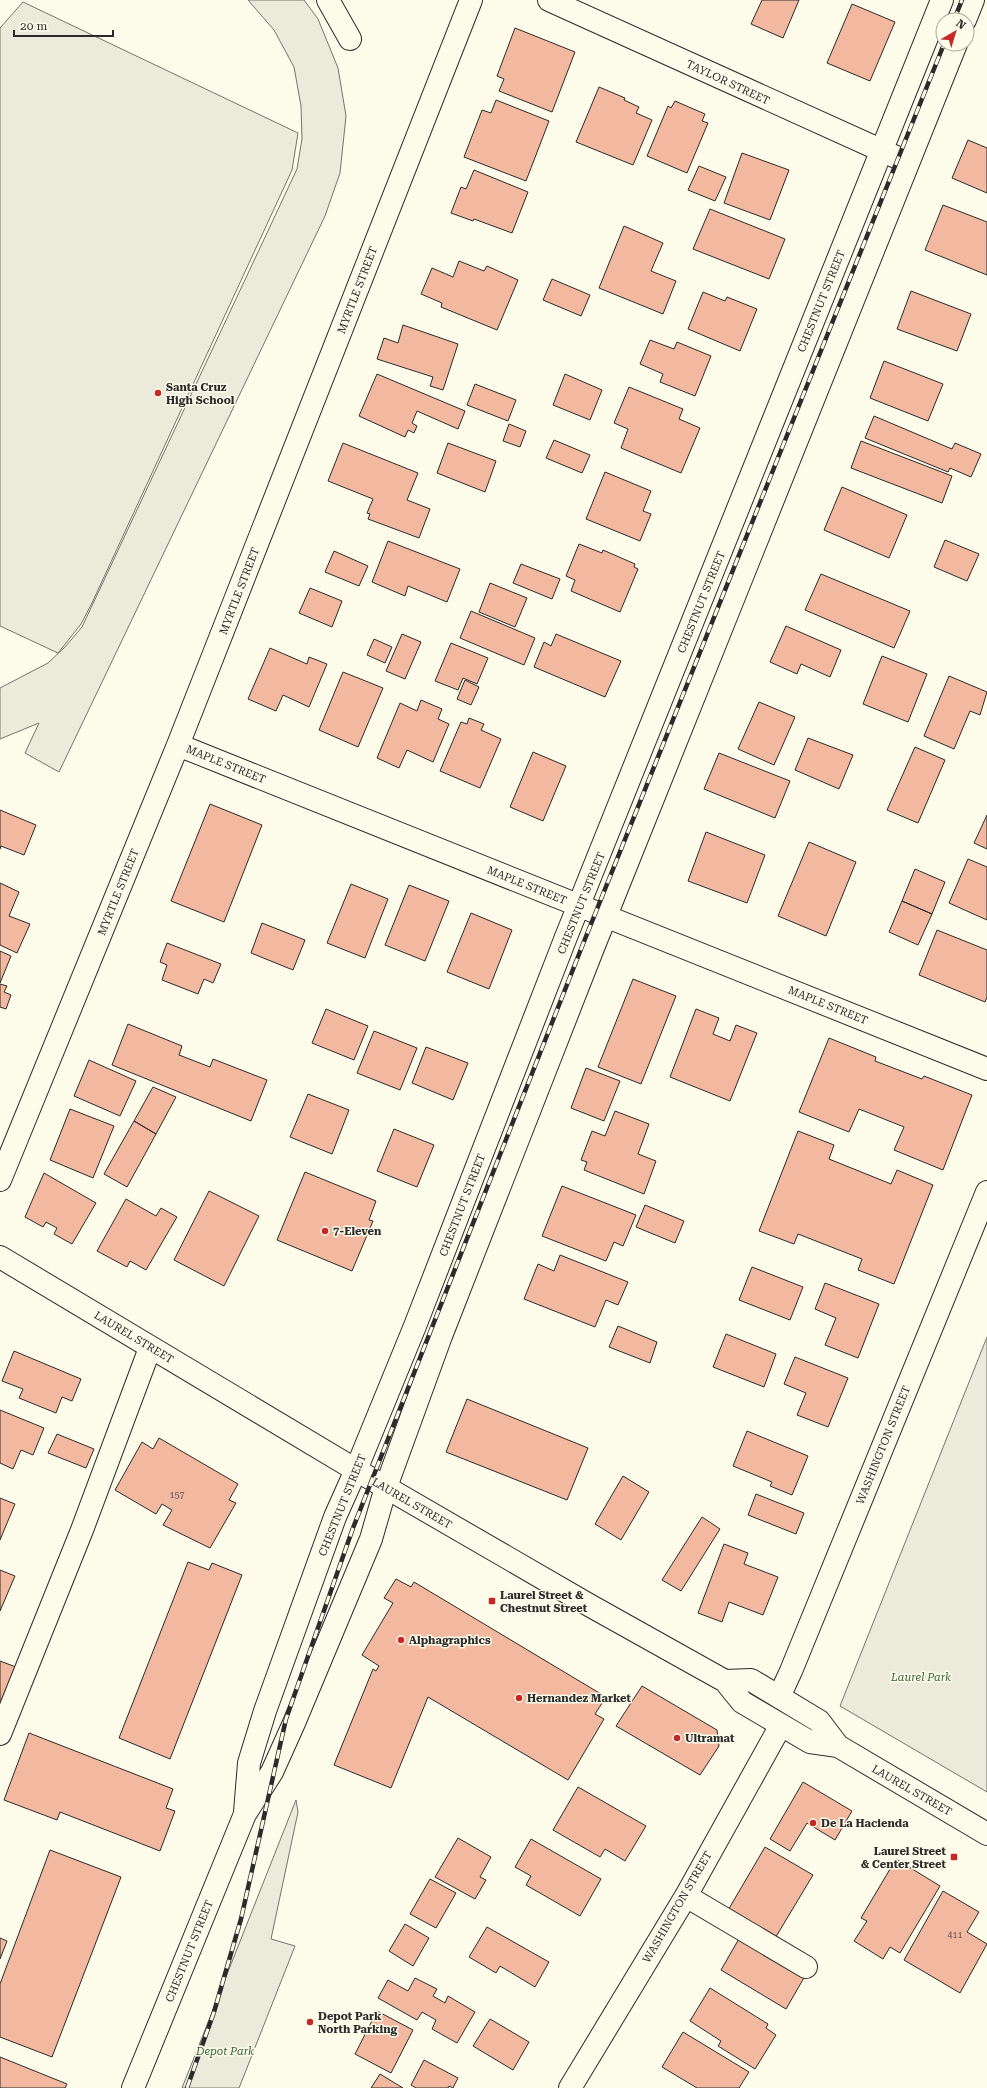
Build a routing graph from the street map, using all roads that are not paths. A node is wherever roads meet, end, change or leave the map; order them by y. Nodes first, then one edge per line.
1 (328, 0) edge
2 (471, 0) edge
3 (549, 0) edge
4 (942, 0) edge
5 (973, 0) edge
6 (968, 12) edge
7 (350, 39) dead end
8 (953, 52) edge
9 (881, 151) junction
10 (907, 162) junction
11 (178, 745) junction
12 (580, 906) junction
13 (606, 917) junction
14 (987, 1069) edge
15 (0, 1180) edge
16 (987, 1192) edge
17 (979, 1233) edge
18 (0, 1257) edge
19 (150, 1348) junction
20 (356, 1470) junction
21 (386, 1487) junction
22 (725, 1681) junction
23 (778, 1697) junction
24 (781, 1725) junction
25 (0, 1734) edge
26 (838, 1746) junction
27 (245, 1814) junction
28 (987, 1834) edge
29 (686, 1896) junction
30 (806, 1967) dead end
31 (133, 2088) edge
32 (570, 2088) edge

1 - 7 street
2 - 11 street, MYRTLE STREET
3 - 9 street, TAYLOR STREET
4 - 9 street, CHESTNUT STREET
5 - 6 street
8 - 10 street, CHESTNUT STREET
9 - 10 street, TAYLOR STREET
9 - 12 street, CHESTNUT STREET
10 - 13 street, CHESTNUT STREET
11 - 12 street, MAPLE STREET
11 - 15 street, MYRTLE STREET
12 - 13 street, MAPLE STREET
12 - 20 street, CHESTNUT STREET
13 - 14 street, MAPLE STREET
13 - 21 street, CHESTNUT STREET
16 - 17 street, WASHINGTON STREET
17 - 23 street, WASHINGTON STREET
18 - 19 street, LAUREL STREET
19 - 20 street, LAUREL STREET
19 - 25 street
20 - 21 street, LAUREL STREET
20 - 27 street, CHESTNUT STREET
21 - 22 street, LAUREL STREET
21 - 27 street, CHESTNUT STREET
22 - 23 street, LAUREL STREET
22 - 24 street, LAUREL STREET
23 - 26 street, LAUREL STREET
24 - 26 street, LAUREL STREET
24 - 29 street, WASHINGTON STREET
26 - 28 street, LAUREL STREET
27 - 31 street, CHESTNUT STREET
29 - 30 street
29 - 32 street, WASHINGTON STREET

